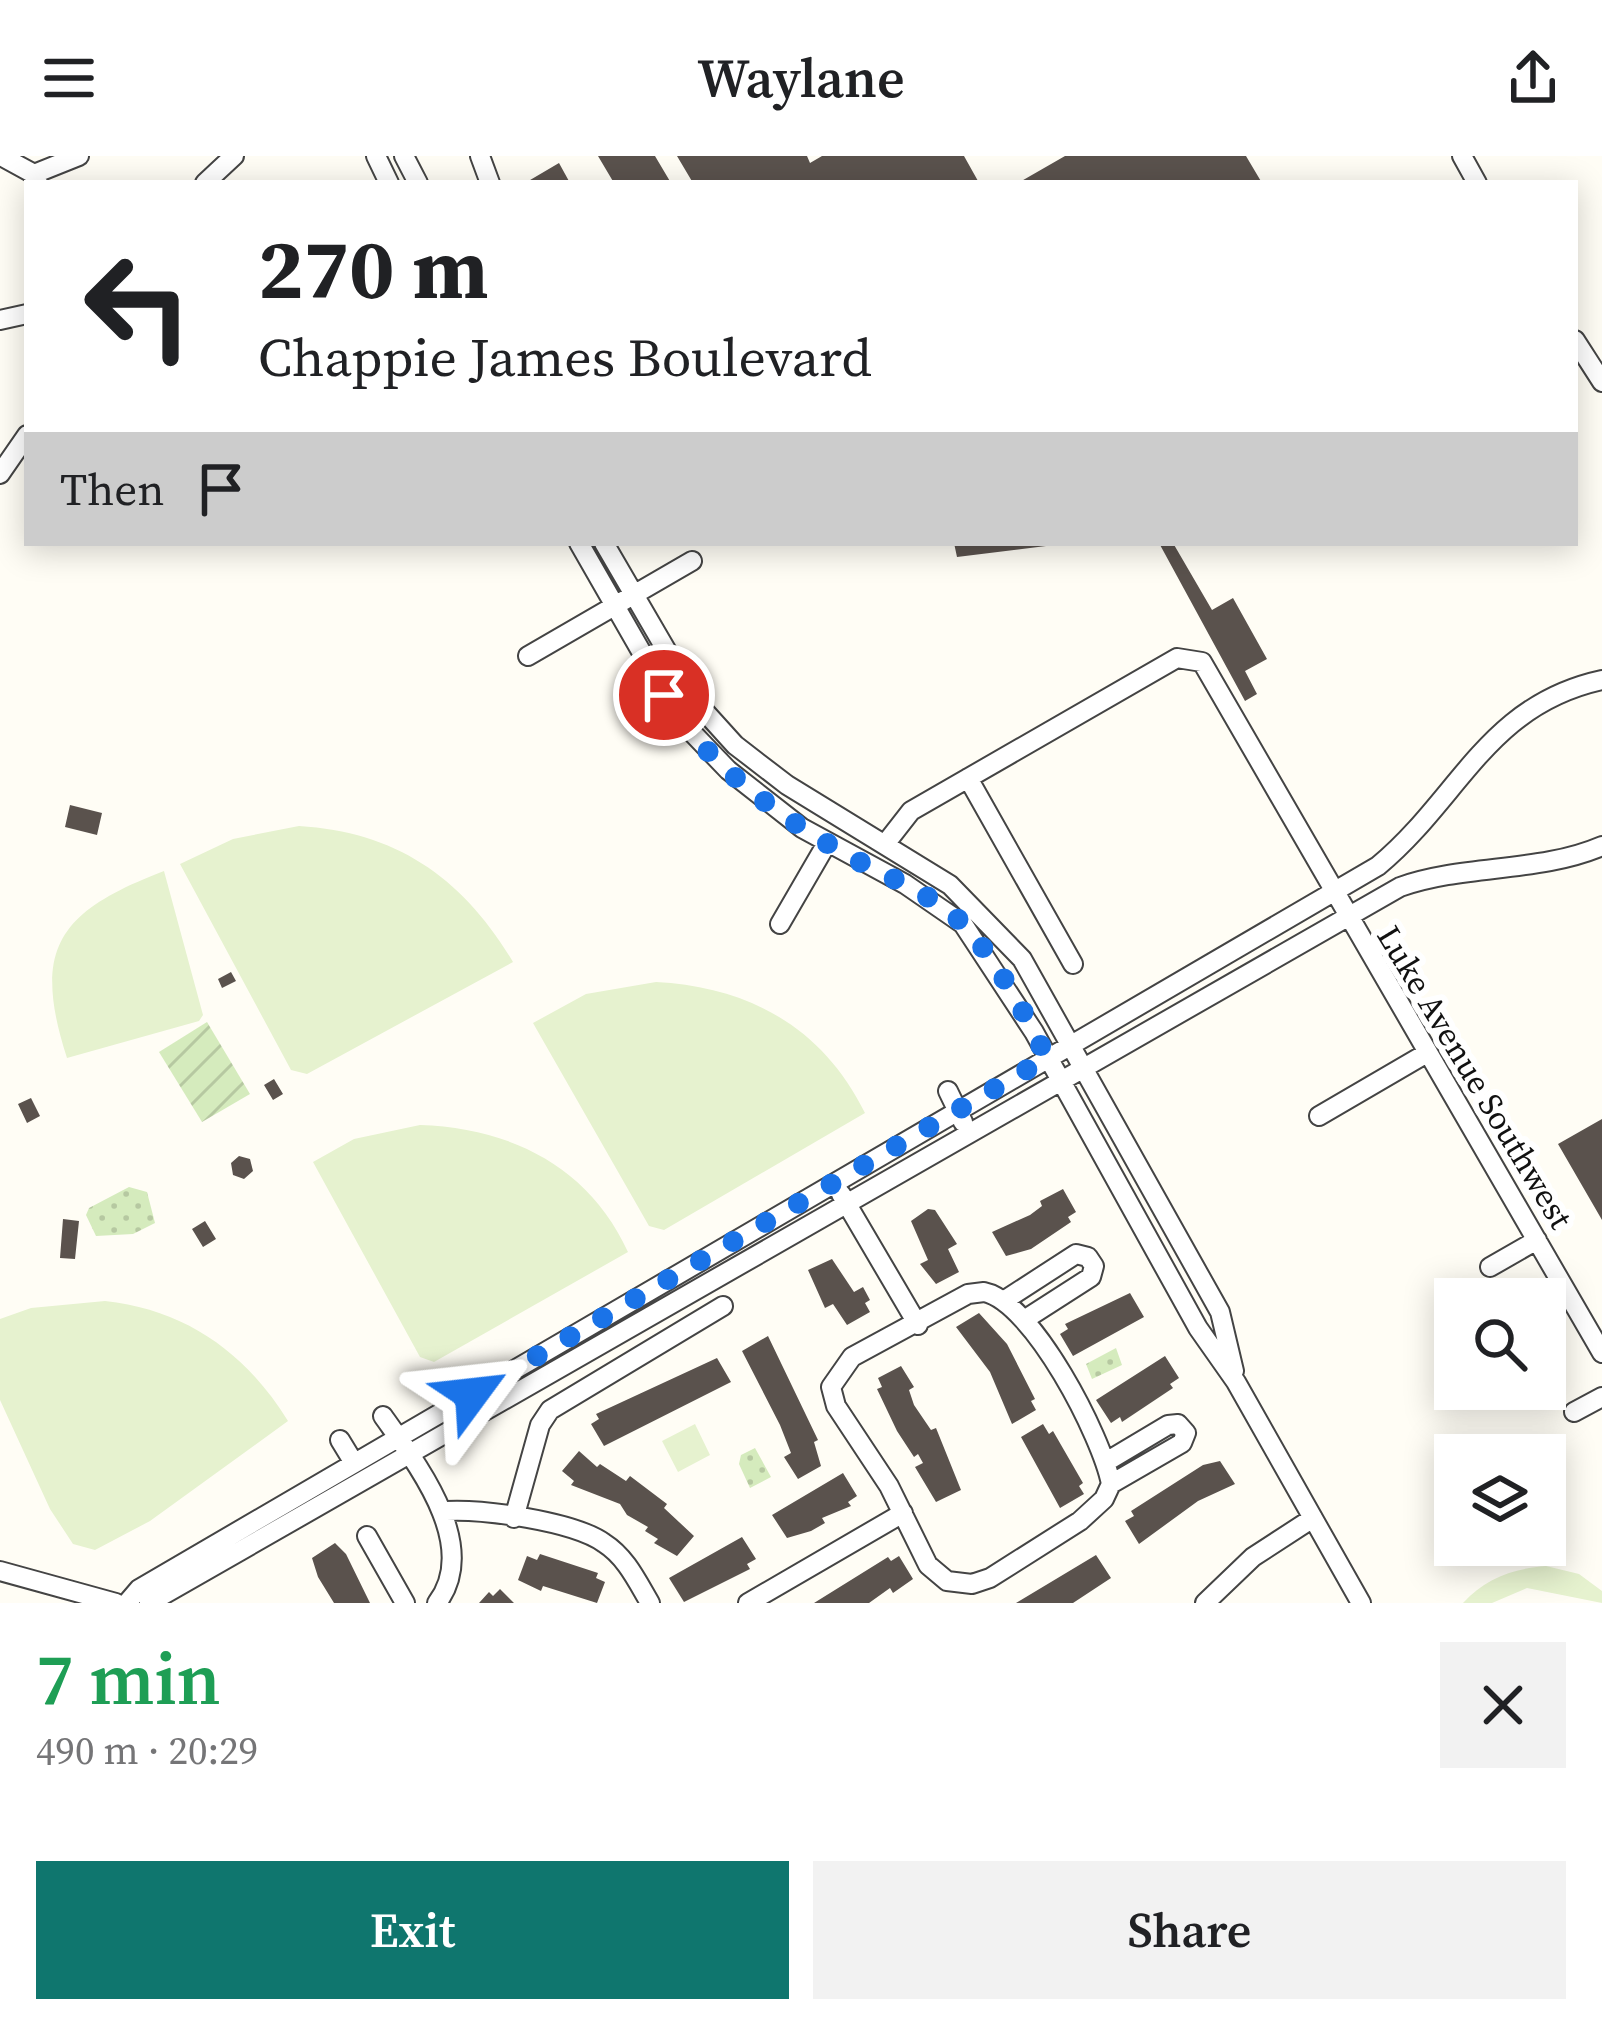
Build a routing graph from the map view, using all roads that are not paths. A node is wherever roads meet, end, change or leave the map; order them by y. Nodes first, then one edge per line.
1 (1, 156) edge
2 (79, 156) edge
3 (234, 156) edge
4 (36, 178) edge
5 (216, 180) edge
6 (0, 307) edge
7 (16, 316) edge
8 (1578, 345) edge
9 (1602, 382) edge
10 (24, 443) edge
11 (0, 474) edge
12 (581, 546) edge
13 (606, 546) edge
14 (692, 561) dead end
15 (633, 595) junction
16 (614, 606) junction
17 (528, 656) dead end
18 (1602, 680) edge
19 (968, 778) junction
20 (827, 843) junction
21 (886, 843) junction
22 (1601, 849) edge
23 (1333, 893) junction
24 (1346, 917) junction
25 (780, 924) dead end
26 (1073, 964) dead end
27 (1071, 1043) junction
28 (1427, 1053) junction
29 (1047, 1058) junction
30 (991, 1066) dead end
31 (1084, 1066) junction
32 (1059, 1080) junction
33 (1003, 1085) junction
34 (948, 1091) dead end
35 (1013, 1106) junction
36 (957, 1111) junction
37 (1319, 1116) dead end
38 (967, 1132) junction
39 (840, 1191) junction
40 (1537, 1240) junction
41 (1490, 1267) dead end
42 (1005, 1300) junction
43 (723, 1306) dead end
44 (1024, 1320) junction
45 (918, 1324) junction
46 (1602, 1353) edge
47 (1236, 1382) junction
48 (1602, 1396) edge
49 (1574, 1412) dead end
50 (383, 1416) dead end
51 (340, 1440) dead end
52 (403, 1446) junction
53 (1106, 1462) junction
54 (353, 1463) junction
55 (1111, 1484) junction
56 (446, 1511) junction
57 (902, 1513) junction
58 (1313, 1518) junction
59 (514, 1519) junction
60 (367, 1536) dead end
61 (0, 1571) edge
62 (116, 1603) edge
63 (127, 1603) edge
64 (149, 1603) edge
65 (405, 1603) edge
66 (437, 1603) edge
67 (650, 1603) edge
68 (748, 1603) edge
69 (1204, 1603) edge
70 (1361, 1603) edge

1 - 4 street
2 - 4 street
3 - 5 street
6 - 7 street
8 - 9 street
10 - 11 street
12 - 16 street
13 - 15 street
14 - 15 street
15 - 16 street
15 - 21 street
16 - 17 street
16 - 20 street
18 - 23 street
19 - 21 street
19 - 23 street, Luke Avenue Southwest
19 - 26 street
20 - 25 street
20 - 29 street
21 - 27 street
22 - 24 street
23 - 24 street, Luke Avenue Southwest
23 - 27 street
24 - 28 street, Luke Avenue Southwest
24 - 31 street
27 - 29 street
27 - 31 street
28 - 37 street
28 - 40 street, Luke Avenue Southwest
29 - 32 street
29 - 33 street
30 - 33 street
31 - 32 street
31 - 47 street
32 - 35 street
32 - 47 street
33 - 35 street
33 - 36 street
34 - 36 street
35 - 38 street
36 - 38 street
36 - 39 street
38 - 39 street
39 - 45 street
39 - 52 street
40 - 41 street
40 - 46 street, Luke Avenue Southwest
42 - 44 street
42 - 44 street
42 - 45 street
43 - 59 street
44 - 53 street
45 - 57 street
47 - 58 street
48 - 49 street
50 - 52 street
51 - 54 street
52 - 54 street
52 - 56 street
52 - 64 street
53 - 55 street
53 - 55 street
54 - 63 street
55 - 57 street
56 - 59 street
56 - 66 street
57 - 68 street
58 - 69 street
58 - 70 street
59 - 67 street
60 - 65 street
61 - 62 street

